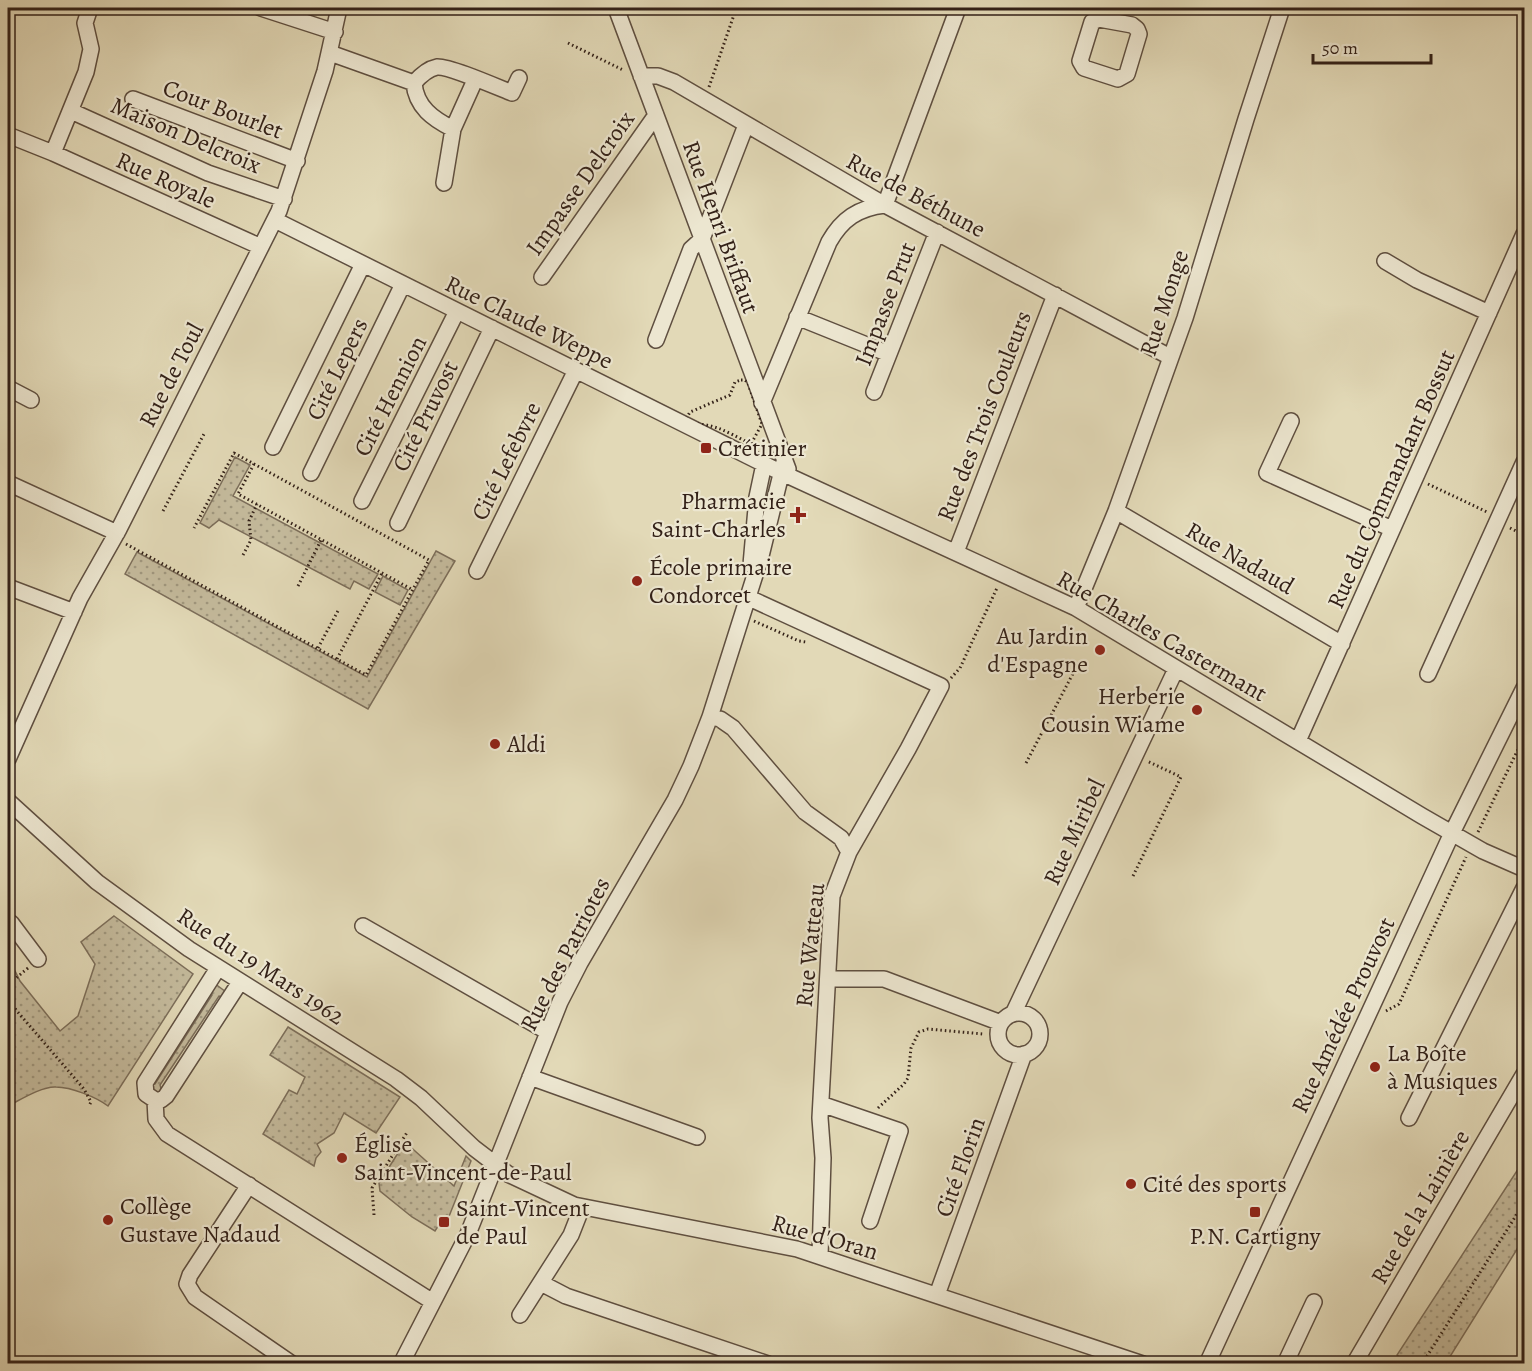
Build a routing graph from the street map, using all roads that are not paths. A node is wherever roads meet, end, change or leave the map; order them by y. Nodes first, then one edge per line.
1 (90, 8) edge
2 (261, 8) edge
3 (339, 8) edge
4 (616, 8) edge
5 (1282, 8) edge
6 (955, 9) edge
7 (1118, 15) edge
8 (335, 32) junction
9 (330, 53) junction
10 (641, 76) junction
11 (519, 78) dead end
12 (476, 80) junction
13 (414, 83) junction
14 (133, 99) dead end
15 (71, 111) junction
16 (656, 115) junction
17 (746, 125) junction
18 (453, 129) junction
19 (8, 137) edge
20 (53, 153) junction
21 (297, 161) junction
22 (444, 183) dead end
23 (854, 187) junction
24 (284, 199) junction
25 (885, 205) junction
26 (853, 214) junction
27 (275, 220) junction
28 (937, 232) junction
29 (1524, 234) edge
30 (702, 239) junction
31 (261, 247) junction
32 (1385, 261) dead end
33 (363, 264) junction
34 (542, 277) dead end
35 (403, 284) junction
36 (1055, 295) junction
37 (457, 311) junction
38 (1489, 313) junction
39 (797, 317) junction
40 (492, 328) junction
41 (656, 340) dead end
42 (889, 354) junction
43 (1170, 357) junction
44 (576, 370) junction
45 (8, 388) edge
46 (874, 392) dead end
47 (31, 400) dead end
48 (762, 403) junction
49 (1291, 421) dead end
50 (774, 434) junction
51 (273, 447) dead end
52 (735, 449) junction
53 (1524, 462) edge
54 (764, 464) junction
55 (783, 467) junction
56 (311, 474) dead end
57 (8, 483) edge
58 (363, 501) dead end
59 (1116, 511) junction
60 (398, 523) dead end
61 (1392, 529) junction
62 (116, 535) junction
63 (956, 552) junction
64 (477, 571) dead end
65 (8, 587) edge
66 (747, 597) junction
67 (1076, 608) junction
68 (74, 612) junction
69 (1342, 644) junction
70 (1176, 669) junction
71 (1428, 674) dead end
72 (1524, 688) edge
73 (710, 717) junction
74 (1298, 741) junction
75 (8, 759) edge
76 (8, 801) edge
77 (1452, 833) junction
78 (849, 852) junction
79 (1524, 869) edge
80 (1524, 888) edge
81 (8, 922) edge
82 (363, 926) dead end
83 (38, 959) road end
84 (218, 968) junction
85 (829, 979) junction
86 (240, 982) junction
87 (1004, 1024) junction
88 (548, 1032) junction
89 (1024, 1054) junction
90 (1524, 1074) edge
91 (530, 1077) junction
92 (155, 1100) junction
93 (820, 1104) junction
94 (1409, 1118) dead end
95 (697, 1137) dead end
96 (495, 1164) junction
97 (249, 1185) junction
98 (582, 1207) junction
99 (870, 1221) dead end
100 (820, 1256) junction
101 (541, 1283) junction
102 (937, 1295) junction
103 (433, 1302) junction
104 (1314, 1302) dead end
105 (520, 1315) dead end
106 (292, 1364) edge
107 (402, 1364) edge
108 (768, 1364) edge
109 (1143, 1364) edge
110 (1207, 1364) edge
111 (1285, 1364) edge
112 (1354, 1364) edge

1 - 15 street
2 - 8 street
3 - 8 street, Rue de Toul
4 - 10 street, Rue Henri Briffaut
5 - 43 street, Rue Monge
6 - 25 street
7 - 7 street
8 - 9 street, Rue de Toul
9 - 13 street
9 - 21 street, Rue de Toul
10 - 16 street, Rue Henri Briffaut
10 - 17 street, Rue de Béthune
11 - 12 street
12 - 13 street
12 - 18 street
13 - 18 street
14 - 21 street, Cour Bourlet
15 - 20 street
15 - 24 street, Maison Delcroix
16 - 30 street, Rue Henri Briffaut
16 - 34 street, Impasse Delcroix
17 - 23 street, Rue de Béthune
17 - 30 street
18 - 22 street
19 - 20 street, Rue Royale
20 - 31 street, Rue Royale
21 - 24 street, Rue de Toul
23 - 25 street, Rue de Béthune
23 - 26 street
24 - 27 street, Rue de Toul
25 - 26 street
25 - 28 street, Rue de Béthune
26 - 39 street
27 - 31 street, Rue de Toul
27 - 33 street, Rue Claude Weppe
28 - 36 street, Rue de Béthune
28 - 42 street, Impasse Prut
29 - 38 street, Rue du Commandant Bossut
30 - 41 street
30 - 48 street, Rue Henri Briffaut
31 - 62 street, Rue de Toul
32 - 38 street
33 - 35 street, Rue Claude Weppe
33 - 51 street, Cité Lepers
35 - 37 street, Rue Claude Weppe
35 - 56 street, Cité Lepers
36 - 43 street, Rue de Béthune
36 - 63 street, Rue des Trois Couleurs
37 - 40 street, Rue Claude Weppe
37 - 58 street, Cité Hennion
38 - 61 street, Rue du Commandant Bossut
39 - 42 street
39 - 48 street
40 - 44 street, Rue Claude Weppe
40 - 60 street, Cité Pruvost
42 - 46 street, Impasse Prut
43 - 59 street, Rue Monge
44 - 52 street, Rue Claude Weppe
44 - 64 street, Cité Lefebvre
45 - 47 street
48 - 50 street, Rue Henri Briffaut
49 - 61 street
50 - 52 street
50 - 55 street, Rue Henri Briffaut
52 - 54 street, Rue Claude Weppe
53 - 71 street
54 - 55 street
54 - 66 street, Rue des Patriotes
55 - 63 street, Rue Charles Castermant
55 - 66 street, Rue des Patriotes
57 - 62 street
59 - 67 street, Rue Monge
59 - 69 street, Rue Nadaud
61 - 69 street, Rue du Commandant Bossut
62 - 68 street, Rue de Toul
63 - 67 street, Rue Charles Castermant
65 - 68 street
66 - 73 street, Rue des Patriotes
66 - 78 street, Rue Watteau
67 - 70 street, Rue Charles Castermant
68 - 75 street, Rue de Toul
69 - 74 street, Rue du Commandant Bossut
70 - 74 street, Rue Charles Castermant
70 - 87 street, Rue Miribel
72 - 77 street, Rue Amédée Prouvost
73 - 78 street
73 - 88 street, Rue des Patriotes
74 - 77 street, Rue Charles Castermant
76 - 84 street, Rue du 19 Mars 1962
77 - 79 street, Rue Charles Castermant
77 - 110 street, Rue Amédée Prouvost
78 - 85 street, Rue Watteau
80 - 94 street
81 - 83 street
82 - 88 street
84 - 86 street, Rue du 19 Mars 1962
84 - 92 street
85 - 87 street
85 - 93 street, Rue Watteau
86 - 92 street
86 - 96 street, Rue du 19 Mars 1962
87 - 89 street
87 - 89 street
88 - 91 street, Rue des Patriotes
89 - 102 street, Cité Florin
90 - 112 street, Rue de la Lainière
91 - 95 street
91 - 96 street, Rue des Patriotes
92 - 97 street
93 - 99 street
93 - 100 street, Rue Watteau
96 - 98 street, Rue d'Oran
96 - 103 street, Rue des Patriotes
97 - 103 street
97 - 106 street
98 - 100 street, Rue d'Oran
98 - 101 street
100 - 102 street, Rue d'Oran
101 - 105 street
101 - 108 street
102 - 109 street, Rue d'Oran
103 - 107 street, Rue des Patriotes
104 - 111 street

